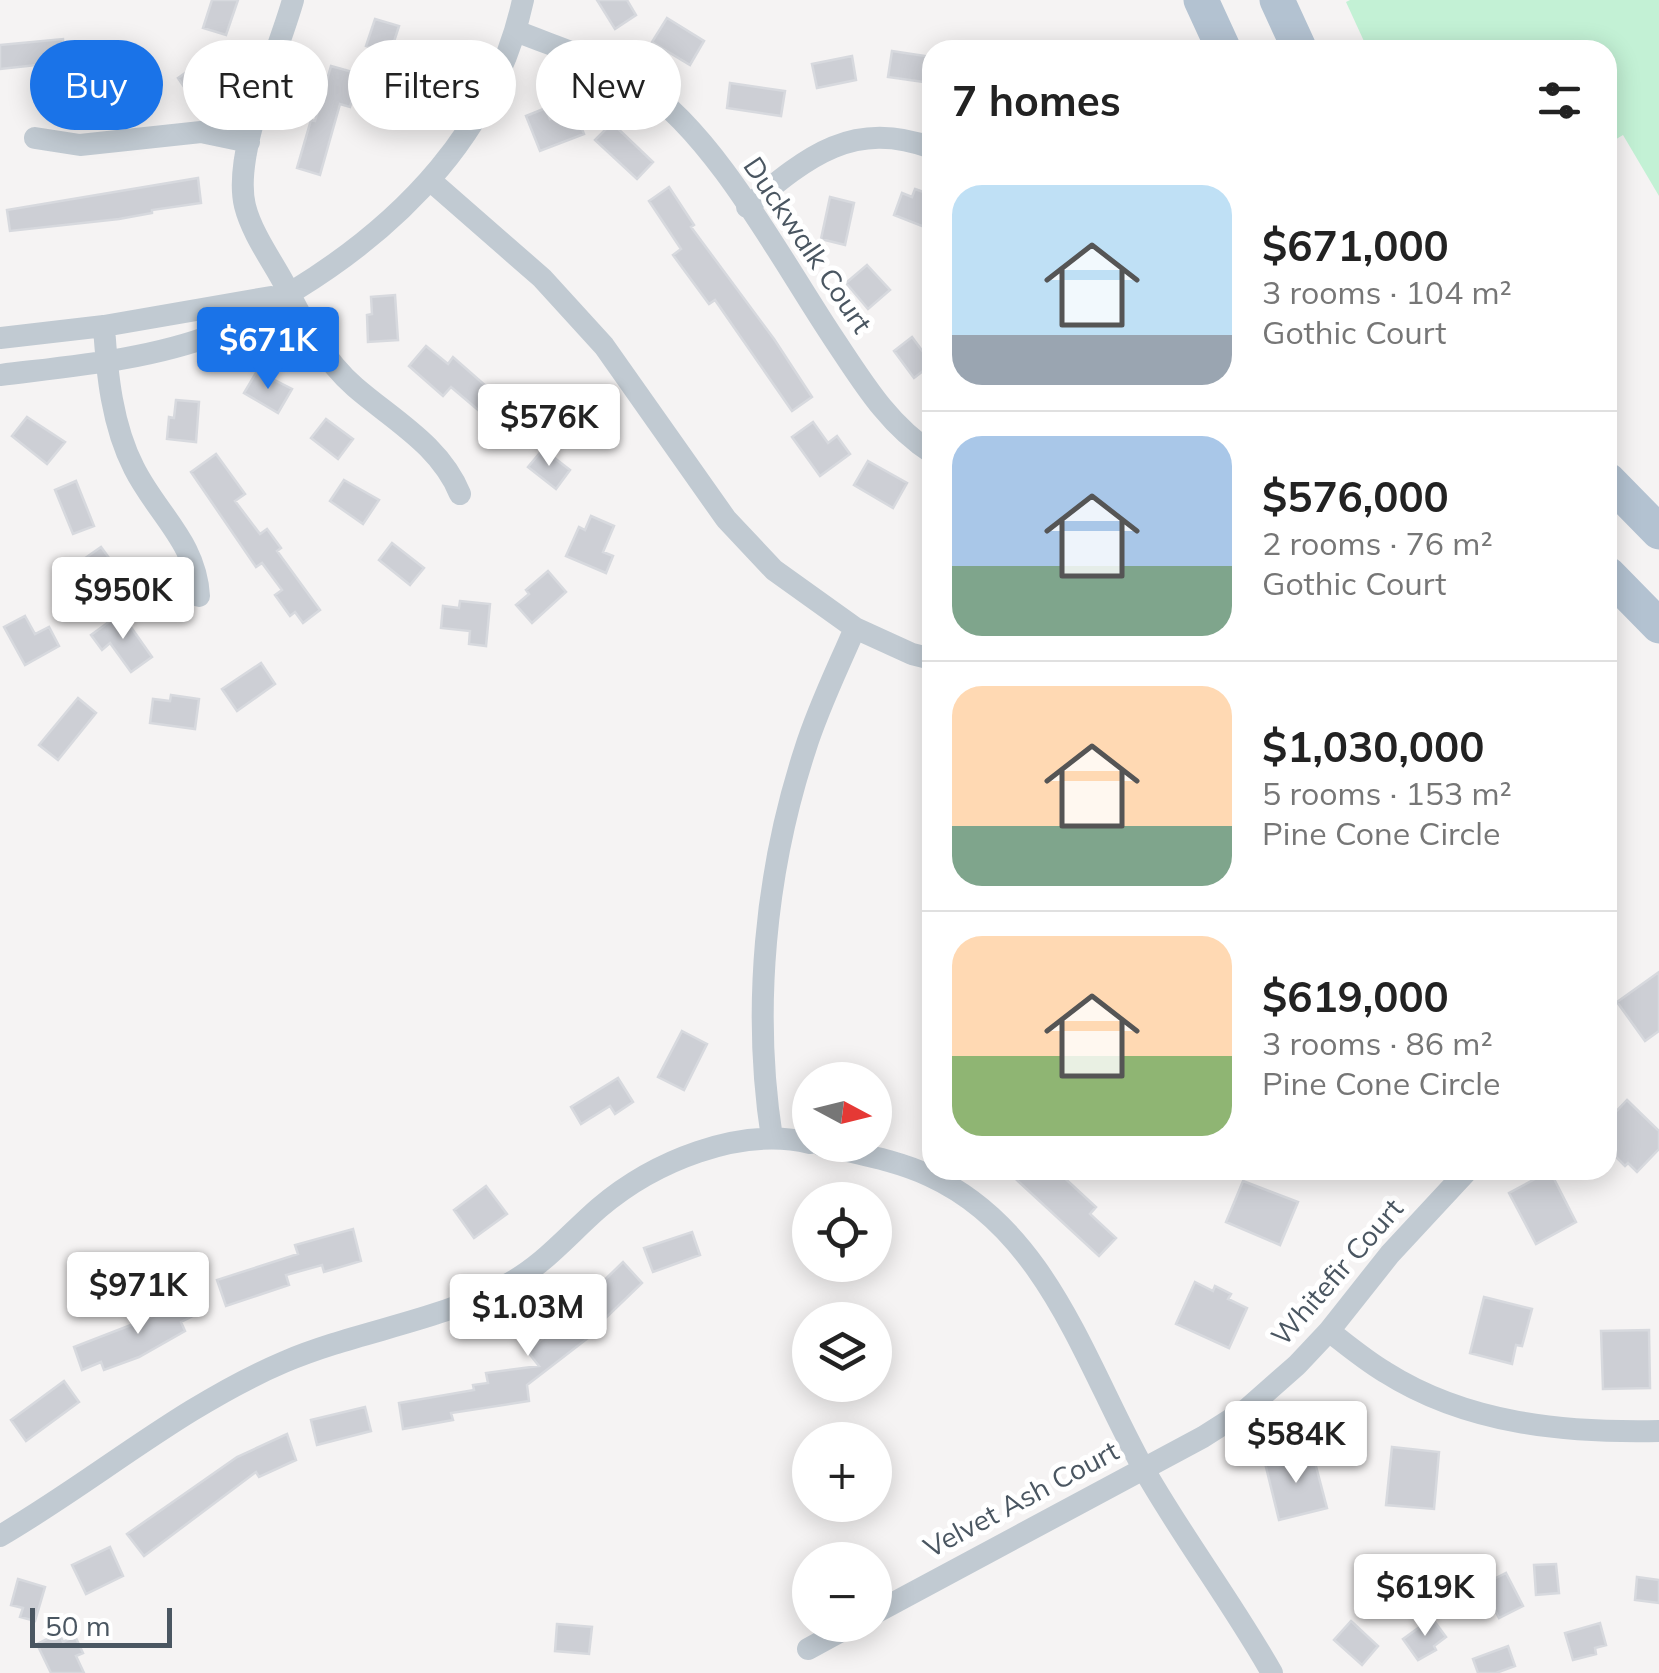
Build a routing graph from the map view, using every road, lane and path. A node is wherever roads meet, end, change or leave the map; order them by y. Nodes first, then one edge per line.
1 (293, 0) edge
2 (523, 0) edge
3 (1201, 0) edge
4 (1278, 0) edge
5 (516, 32) junction
6 (1219, 40) edge
7 (1296, 40) edge
8 (36, 138) dead end
9 (249, 142) junction
10 (922, 146) edge
11 (431, 181) junction
12 (747, 207) junction
13 (289, 294) junction
14 (104, 326) junction
15 (0, 338) edge
16 (106, 362) junction
17 (0, 375) edge
18 (922, 445) edge
19 (1617, 489) edge
20 (460, 494) dead end
21 (1659, 532) edge
22 (1617, 583) edge
23 (199, 596) dead end
24 (1659, 626) edge
25 (855, 628) junction
26 (922, 656) edge
27 (772, 1138) junction
28 (792, 1140) edge
29 (884, 1162) edge
30 (922, 1175) edge
31 (934, 1180) edge
32 (964, 1180) edge
33 (1459, 1180) edge
34 (956, 1190) junction
35 (1329, 1331) junction
36 (1659, 1431) edge
37 (1143, 1468) junction
38 (0, 1536) edge
39 (892, 1603) edge
40 (821, 1642) edge
41 (808, 1649) dead end
42 (1272, 1673) edge

1 - 9 street
2 - 5 street
3 - 6 main road
4 - 7 main road
5 - 11 street
5 - 12 street, Duckwalk Court
8 - 9 street
9 - 13 street
10 - 12 street
11 - 13 street
11 - 25 street
12 - 18 street, Duckwalk Court
13 - 14 street
13 - 16 street
13 - 20 street
14 - 15 street
14 - 16 street
16 - 17 street
16 - 23 street
19 - 21 main road
22 - 24 main road
25 - 26 street
25 - 27 street
27 - 28 street
27 - 38 street
29 - 30 street
31 - 34 street
32 - 34 street
33 - 35 street, Whitefir Court
34 - 37 street
35 - 36 street
35 - 37 street, Whitefir Court
37 - 39 street, Velvet Ash Court
37 - 42 street
40 - 41 street

